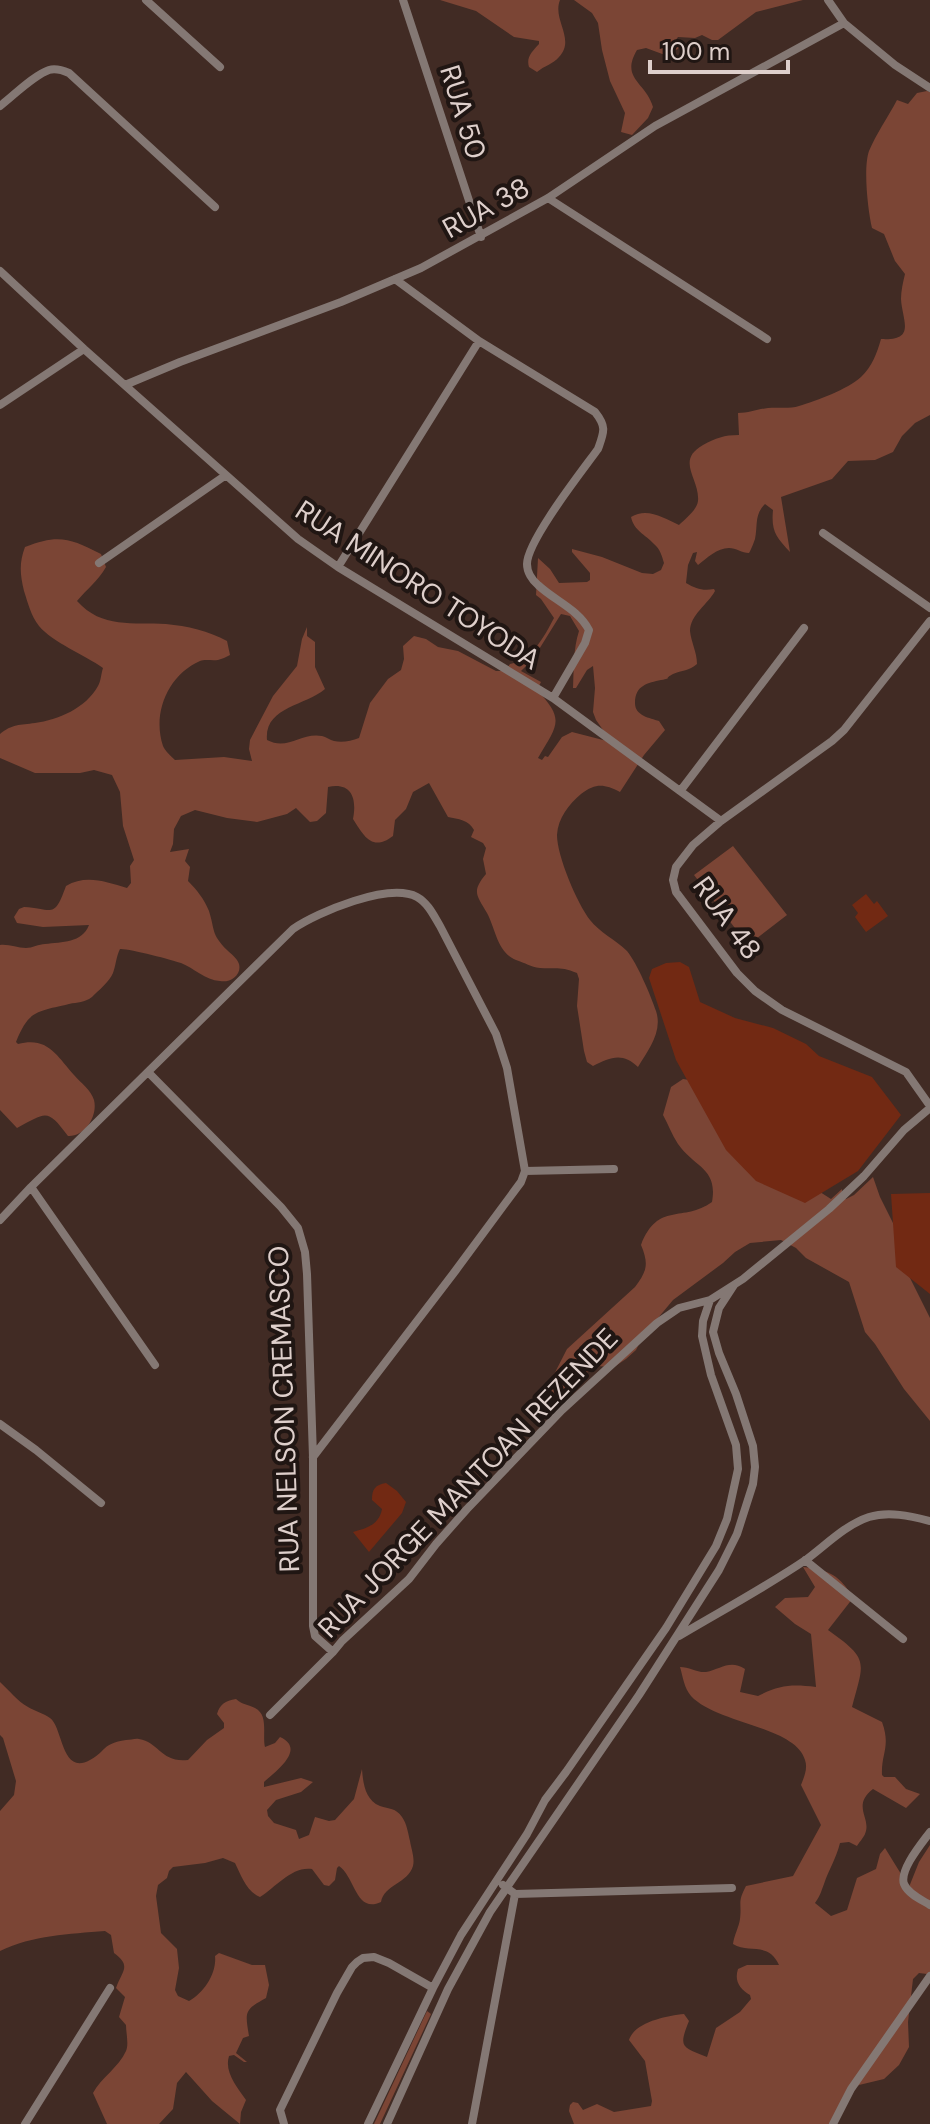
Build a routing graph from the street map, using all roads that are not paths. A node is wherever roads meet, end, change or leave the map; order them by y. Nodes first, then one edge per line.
1 (146, 0) edge
2 (403, 0) edge
3 (828, 0) edge
4 (844, 23) junction
5 (220, 67) dead end
6 (930, 88) edge
7 (0, 106) edge
8 (548, 198) junction
9 (215, 207) dead end
10 (481, 237) junction
11 (0, 271) edge
12 (395, 279) junction
13 (767, 339) dead end
14 (479, 341) junction
15 (84, 349) junction
16 (125, 385) junction
17 (0, 405) edge
18 (226, 475) junction
19 (823, 533) dead end
20 (99, 563) dead end
21 (338, 567) junction
22 (930, 608) edge
23 (930, 621) edge
24 (804, 628) dead end
25 (553, 698) junction
26 (681, 790) junction
27 (721, 821) junction
28 (148, 1072) junction
29 (930, 1107) edge
30 (614, 1169) dead end
31 (525, 1171) junction
32 (31, 1187) junction
33 (0, 1220) edge
34 (734, 1285) junction
35 (710, 1300) junction
36 (155, 1365) dead end
37 (0, 1424) edge
38 (313, 1457) junction
39 (101, 1503) dead end
40 (930, 1521) edge
41 (805, 1560) junction
42 (674, 1639) junction
43 (903, 1639) dead end
44 (333, 1652) junction
45 (270, 1715) dead end
46 (545, 1800) junction
47 (559, 1811) junction
48 (930, 1832) edge
49 (527, 1834) junction
50 (538, 1840) junction
51 (496, 1881) junction
52 (506, 1887) junction
53 (732, 1888) dead end
54 (515, 1894) junction
55 (930, 1905) edge
56 (930, 1976) edge
57 (110, 1988) dead end
58 (433, 1988) junction
59 (25, 2124) edge
60 (284, 2124) edge
61 (368, 2124) edge
62 (387, 2124) edge
63 (472, 2124) edge
64 (833, 2124) edge

1 - 5 street
2 - 10 street, RUA 50
3 - 4 street
4 - 6 street
4 - 8 street, RUA 38
7 - 9 street
8 - 10 street, RUA 38
8 - 13 street
10 - 12 street, RUA 38
11 - 15 street, RUA MINORO TOYODA
12 - 14 street
12 - 16 street, RUA 38
14 - 21 street
14 - 25 street
15 - 16 street, RUA MINORO TOYODA
15 - 17 street
16 - 18 street, RUA MINORO TOYODA
18 - 20 street
18 - 21 street, RUA MINORO TOYODA
19 - 22 street
21 - 25 street, RUA MINORO TOYODA
23 - 27 street, RUA 48
24 - 26 street
25 - 26 street, RUA MINORO TOYODA
26 - 27 street, RUA MINORO TOYODA
27 - 29 street, RUA 48
28 - 31 street
28 - 32 street
28 - 38 street, RUA NELSON CREMASCO
29 - 34 street, RUA JORGE MANTOAN REZENDE
30 - 31 street
31 - 38 street
32 - 33 street
32 - 36 street
34 - 35 street, RUA JORGE MANTOAN REZENDE
34 - 42 street
35 - 44 street, RUA JORGE MANTOAN REZENDE
35 - 46 street
37 - 39 street
38 - 44 street, RUA NELSON CREMASCO
40 - 41 street
41 - 42 street
41 - 43 street
42 - 47 street
44 - 45 street, RUA JORGE MANTOAN REZENDE
46 - 47 street
46 - 49 street
47 - 50 street
48 - 55 street
49 - 50 street
49 - 51 street
50 - 52 street
51 - 52 street
51 - 58 street
52 - 54 street
52 - 62 street
53 - 54 street
54 - 63 street
56 - 64 street
57 - 59 street
58 - 60 street
58 - 61 street

